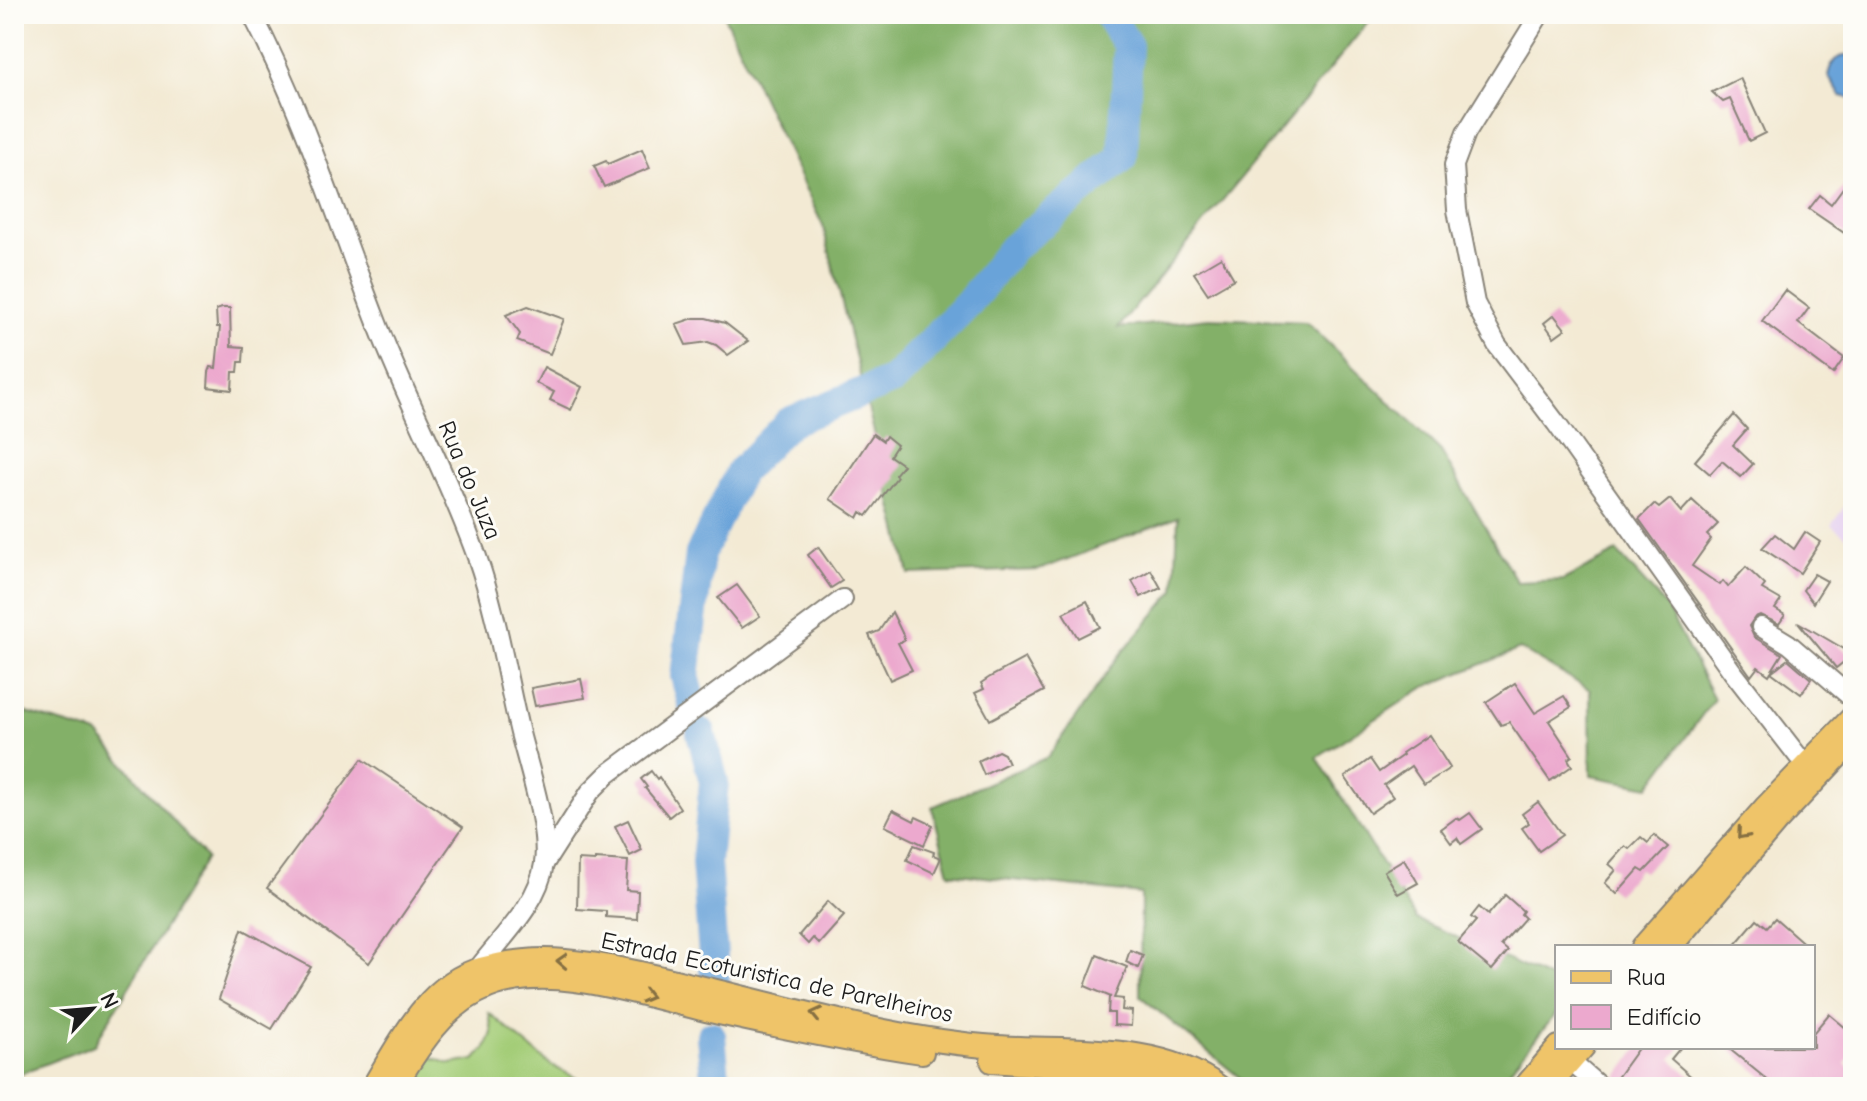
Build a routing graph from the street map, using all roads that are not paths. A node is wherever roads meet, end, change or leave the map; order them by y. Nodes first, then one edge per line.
1 (252, 14) edge
2 (1540, 14) edge
3 (843, 599) dead end
4 (1761, 627) dead end
5 (1853, 699) edge
6 (1853, 717) edge
7 (1853, 740) edge
8 (1805, 765) junction
9 (1771, 815) junction
10 (544, 864) junction
11 (1645, 945) edge
12 (1672, 945) edge
13 (477, 970) junction
14 (474, 994) junction
15 (417, 1034) junction
16 (1567, 1051) edge
17 (373, 1087) edge
18 (394, 1087) edge
19 (1188, 1087) edge
20 (1219, 1087) edge
21 (1525, 1087) edge
22 (1548, 1087) edge
23 (1600, 1087) edge

1 - 10 street, Rua do Juza
2 - 8 street
3 - 10 street
4 - 5 street
6 - 8 main road
7 - 9 main road
8 - 9 main road
9 -> 11 main road
9 - 12 main road
10 - 13 street, Rua do Juza
13 - 14 main road
13 - 15 main road, Estrada Ecoturistica de Parelheiros
20 -> 13 main road, Estrada Ecoturistica de Parelheiros
14 - 15 main road, Estrada Ecoturistica de Parelheiros
14 -> 19 main road, Estrada Ecoturistica de Parelheiros
15 - 17 main road, Estrada Ecoturistica de Parelheiros
15 - 18 main road, Estrada Ecoturistica de Parelheiros
16 - 21 main road
16 - 22 main road
16 - 23 street

